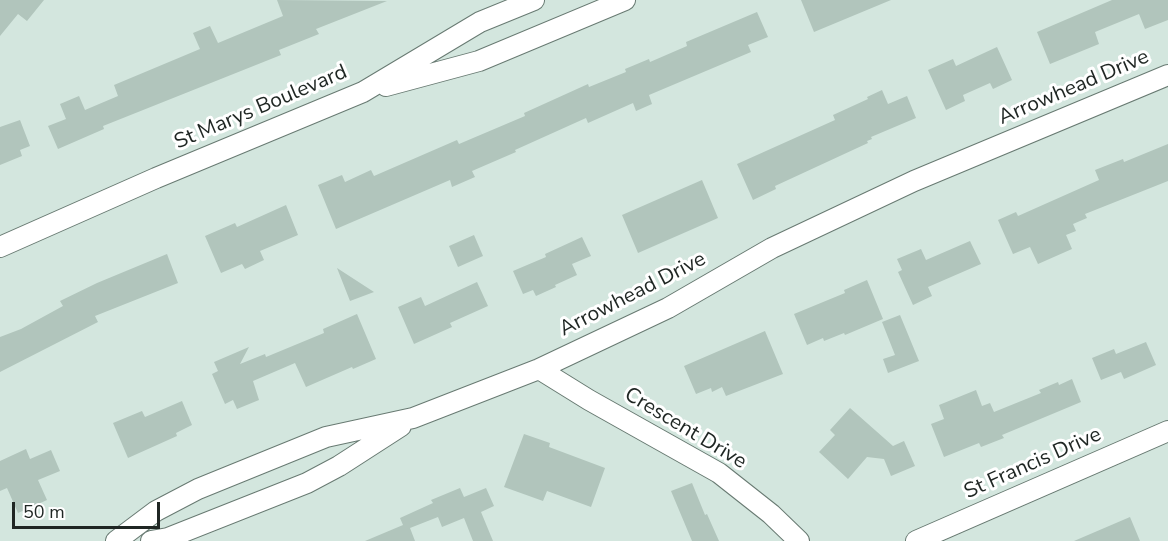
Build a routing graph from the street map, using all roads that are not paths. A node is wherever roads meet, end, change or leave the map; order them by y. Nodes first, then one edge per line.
1 (534, 0) edge
2 (625, 0) edge
3 (1168, 75) edge
4 (363, 92) junction
5 (0, 247) edge
6 (539, 369) junction
7 (413, 418) junction
8 (1168, 431) edge
9 (116, 541) edge
10 (151, 541) edge
11 (799, 541) edge
12 (916, 541) edge

1 - 4 street, St Marys Boulevard
2 - 4 street
3 - 6 street, Arrowhead Drive
4 - 5 street, St Marys Boulevard
6 - 7 street, Arrowhead Drive
6 - 11 street, Crescent Drive
7 - 9 street, Arrowhead Drive
7 - 10 street
8 - 12 street, St Francis Drive

